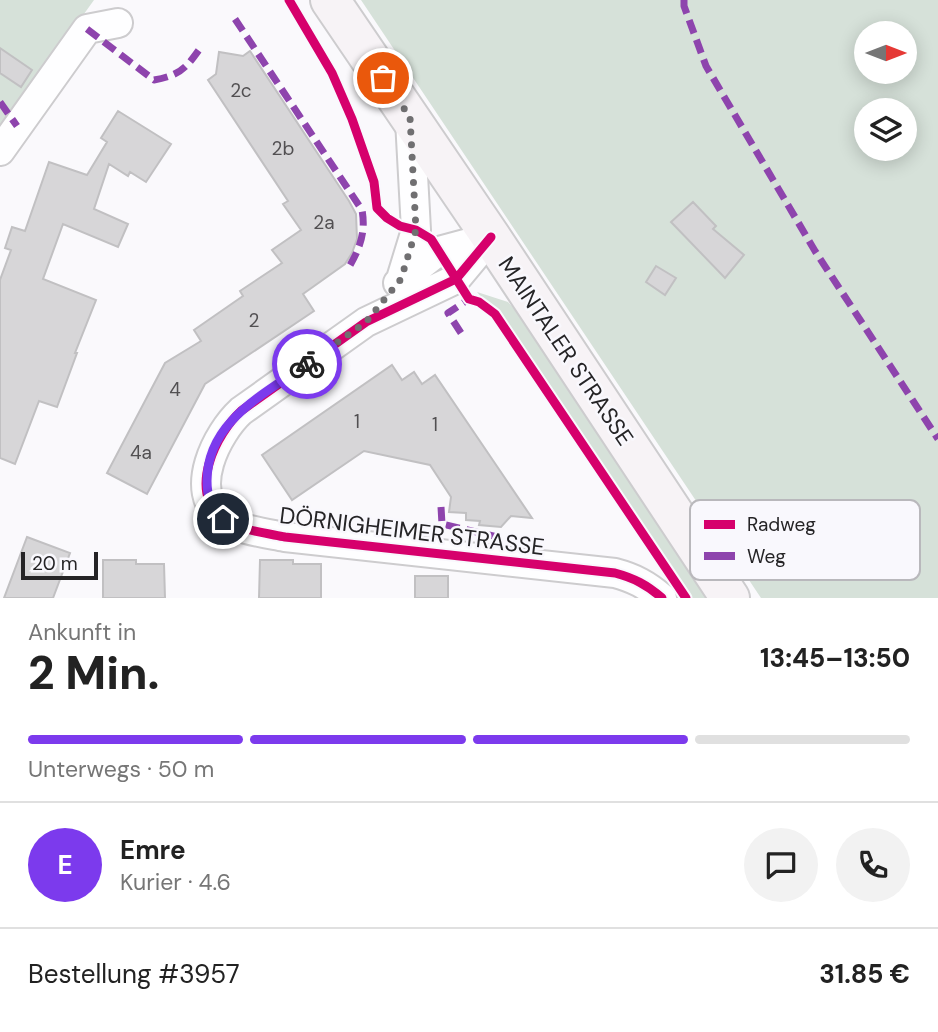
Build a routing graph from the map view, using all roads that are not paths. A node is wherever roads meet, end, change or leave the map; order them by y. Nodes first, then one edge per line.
1 (330, 0) edge
2 (118, 23) dead end
3 (410, 117) junction
4 (0, 151) edge
5 (491, 237) junction
6 (401, 279) junction
7 (366, 322) junction
8 (690, 538) edge
9 (718, 580) edge
10 (662, 598) edge
11 (730, 598) edge

1 - 3 main road, MAINTALER STRASSE
2 - 4 street
3 - 5 main road, MAINTALER STRASSE
3 - 6 street, DÖRNIGHEIMER STRASSE
5 - 6 street, DÖRNIGHEIMER STRASSE
5 - 7 street, DÖRNIGHEIMER STRASSE
5 - 8 main road, MAINTALER STRASSE
6 - 7 street, DÖRNIGHEIMER STRASSE
7 - 10 street, DÖRNIGHEIMER STRASSE
9 - 11 main road, MAINTALER STRASSE

